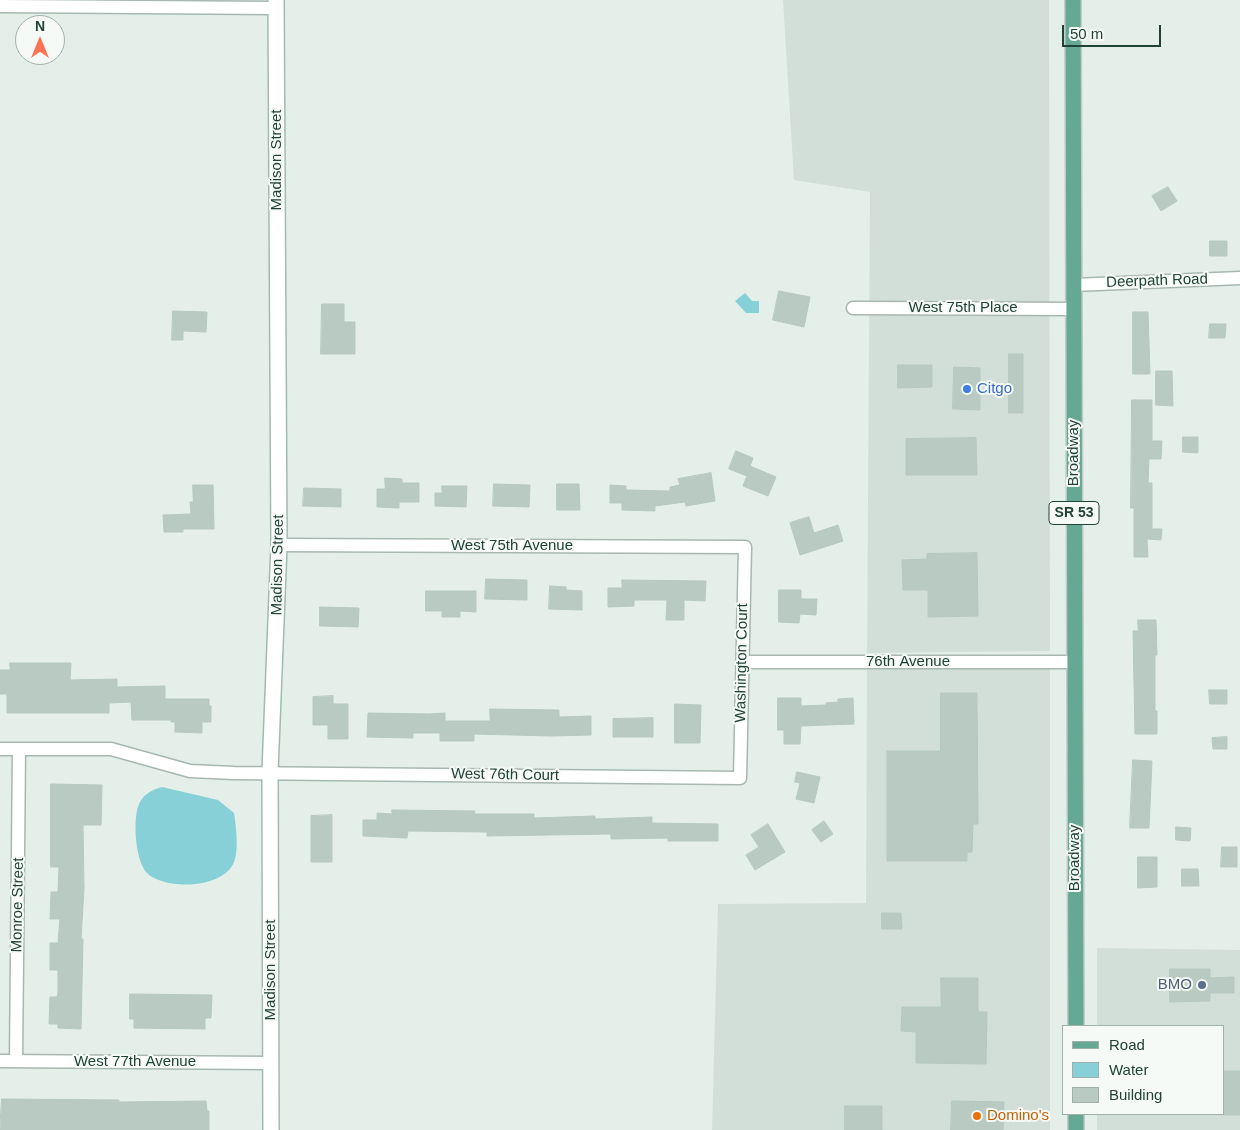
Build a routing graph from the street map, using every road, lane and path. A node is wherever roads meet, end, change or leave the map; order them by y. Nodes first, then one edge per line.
1 (1073, 0) edge
2 (56, 3) edge
3 (276, 4) edge
4 (0, 6) edge
5 (1240, 278) edge
6 (1074, 285) junction
7 (853, 308) dead end
8 (1074, 309) junction
9 (279, 545) junction
10 (745, 547) joint
11 (742, 662) junction
12 (1075, 662) junction
13 (0, 749) edge
14 (19, 749) junction
15 (270, 772) junction
16 (740, 778) joint
17 (1076, 1025) edge
18 (0, 1061) edge
19 (16, 1061) junction
20 (271, 1063) junction
21 (1076, 1115) edge
22 (271, 1130) edge
23 (1076, 1130) edge

1 - 6 main road, Broadway / SR 53
2 - 3 street
2 - 4 street
3 - 9 street, Madison Street
5 - 6 street, Deerpath Road
6 - 8 main road, Broadway / SR 53
7 - 8 street, West 75th Place
8 - 12 main road, Broadway / SR 53
9 - 10 street, West 75th Avenue
9 - 15 street, Madison Street
10 - 11 street, Washington Court
11 - 12 street, 76th Avenue
11 - 16 street, Washington Court
12 - 17 main road, Broadway / SR 53
13 - 14 street, West 76th Court
14 - 15 street, West 76th Court
14 - 19 street, Monroe Street
15 - 16 street, West 76th Court
15 - 20 street, Madison Street
18 - 19 street, West 77th Avenue
19 - 20 street, West 77th Avenue
20 - 22 street, Madison Street
21 - 23 main road

